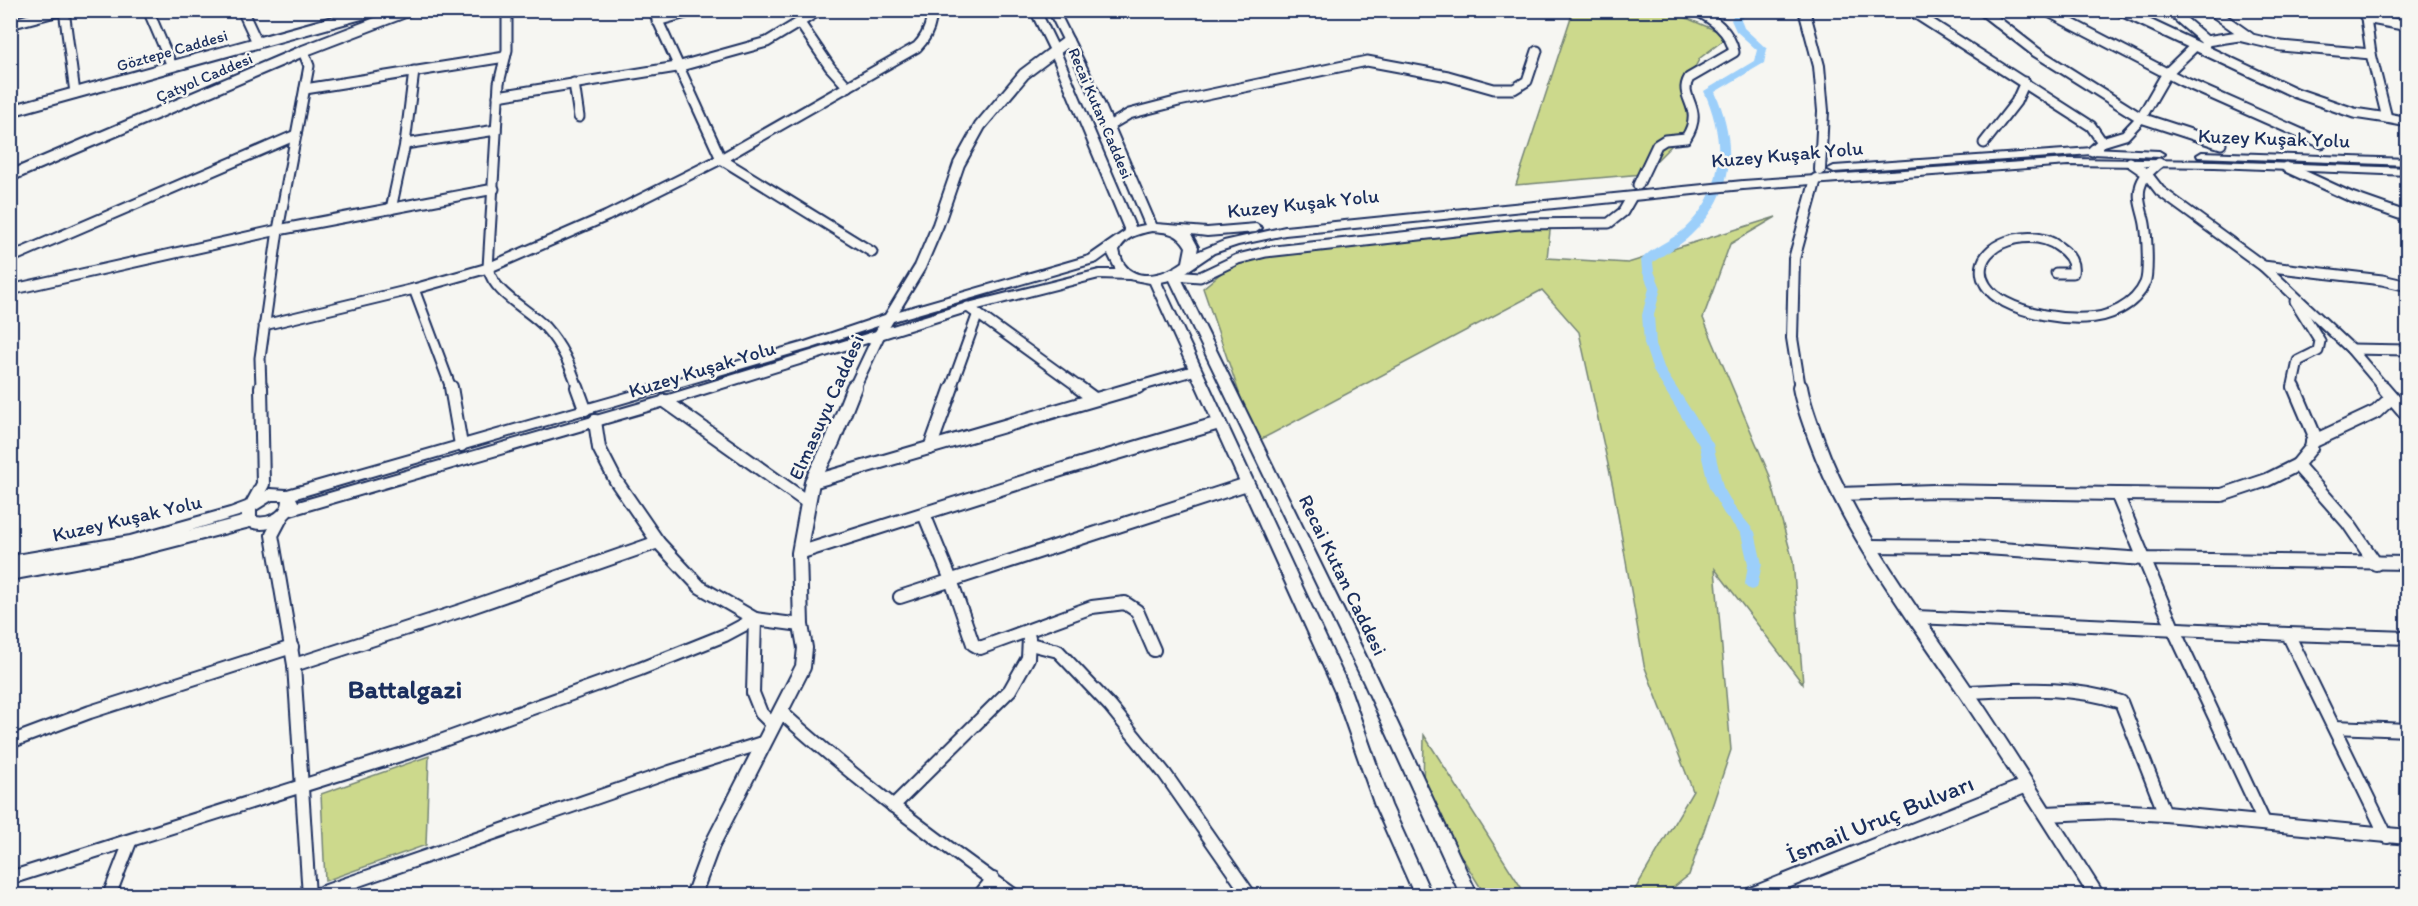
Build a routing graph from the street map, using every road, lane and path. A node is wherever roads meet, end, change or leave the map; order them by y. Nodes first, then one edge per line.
1 (64, 10) edge
2 (148, 10) edge
3 (242, 10) edge
4 (376, 10) edge
5 (411, 10) edge
6 (507, 10) edge
7 (654, 10) edge
8 (697, 10) edge
9 (820, 10) edge
10 (925, 10) edge
11 (1035, 10) edge
12 (1053, 10) edge
13 (1695, 10) edge
14 (1804, 10) edge
15 (1910, 10) edge
16 (1982, 10) edge
17 (2045, 10) edge
18 (2119, 10) edge
19 (2170, 10) edge
20 (2211, 10) edge
21 (2363, 14) edge
22 (657, 21) junction
23 (800, 22) junction
24 (10, 24) edge
25 (2408, 26) edge
26 (2252, 39) junction
27 (1068, 41) junction
28 (257, 42) junction
29 (2202, 46) junction
30 (303, 51) junction
31 (1055, 51) junction
32 (1537, 51) dead end
33 (2371, 54) junction
34 (505, 57) junction
35 (172, 66) junction
36 (677, 67) junction
37 (414, 71) junction
38 (2167, 73) junction
39 (2025, 82) junction
40 (574, 84) junction
41 (848, 87) junction
42 (305, 89) junction
43 (75, 93) junction
44 (498, 96) junction
45 (10, 111) edge
46 (579, 117) dead end
47 (2141, 118) junction
48 (2387, 118) junction
49 (2408, 122) edge
50 (1107, 127) junction
51 (496, 130) junction
52 (296, 135) junction
53 (2102, 141) junction
54 (2322, 142) dead end
55 (1984, 143) dead end
56 (405, 144) junction
57 (2221, 144) dead end
58 (2092, 151) junction
59 (721, 159) junction
60 (2130, 162) junction
61 (2408, 162) edge
62 (2159, 163) junction
63 (2286, 167) junction
64 (2314, 168) junction
65 (2408, 172) edge
66 (2146, 173) junction
67 (1818, 175) junction
68 (10, 176) edge
69 (1638, 185) dead end
70 (2324, 185) junction
71 (1696, 186) junction
72 (494, 189) junction
73 (1631, 198) dead end
74 (391, 209) junction
75 (2408, 217) edge
76 (1150, 226) junction
77 (1172, 229) junction
78 (278, 230) junction
79 (1131, 231) junction
80 (1116, 243) junction
81 (872, 252) dead end
82 (10, 258) edge
83 (1188, 265) junction
84 (2263, 266) junction
85 (488, 268) junction
86 (2056, 273) dead end
87 (1130, 275) junction
88 (1174, 275) junction
89 (1154, 279) junction
90 (2408, 286) edge
91 (414, 289) junction
92 (2288, 289) junction
93 (10, 290) edge
94 (972, 311) junction
95 (889, 318) junction
96 (264, 325) junction
97 (880, 333) junction
98 (2351, 349) junction
99 (2408, 350) edge
100 (1196, 370) junction
101 (1093, 398) junction
102 (2391, 398) junction
103 (665, 401) junction
104 (585, 409) junction
105 (2408, 416) edge
106 (596, 421) junction
107 (1219, 423) junction
108 (2312, 442) junction
109 (461, 445) junction
110 (930, 448) junction
111 (2297, 465) junction
112 (812, 482) junction
113 (263, 484) junction
114 (1247, 484) junction
115 (285, 494) junction
116 (1839, 494) junction
117 (2117, 494) junction
118 (807, 502) junction
119 (232, 513) junction
120 (285, 514) junction
121 (924, 514) junction
122 (252, 516) junction
123 (272, 535) junction
124 (658, 542) junction
125 (1868, 546) junction
126 (799, 553) junction
127 (2144, 559) junction
128 (10, 562) edge
129 (2408, 563) edge
130 (2376, 564) junction
131 (10, 573) edge
132 (951, 580) junction
133 (900, 597) dead end
134 (1916, 617) junction
135 (755, 619) junction
136 (801, 625) junction
137 (2173, 628) junction
138 (2288, 634) junction
139 (1029, 638) junction
140 (2408, 638) edge
141 (292, 647) junction
142 (1154, 650) dead end
143 (294, 665) junction
144 (1966, 692) junction
145 (782, 712) junction
146 (773, 725) junction
147 (2334, 727) junction
148 (2408, 730) edge
149 (10, 742) edge
150 (762, 743) junction
151 (2027, 785) junction
152 (303, 787) junction
153 (893, 806) junction
154 (2046, 814) junction
155 (2165, 814) junction
156 (2265, 824) junction
157 (2387, 837) junction
158 (2408, 837) edge
159 (130, 842) junction
160 (10, 878) edge
161 (993, 879) junction
162 (109, 896) edge
163 (310, 896) edge
164 (693, 896) edge
165 (979, 896) edge
166 (1015, 896) edge
167 (1250, 896) edge
168 (1424, 896) edge
169 (1470, 896) edge
170 (1749, 896) edge
171 (2097, 896) edge

1 - 24 street
1 - 43 street
2 - 35 street
3 - 28 street
4 - 28 street, Göztepe Caddesi
5 - 30 street, Çatyol Caddesi
6 - 34 street
7 - 22 street
8 - 22 street
9 - 23 street
10 - 41 street
11 - 31 main road, Recai Kutan Caddesi
12 - 27 main road, Recai Kutan Caddesi
13 - 69 street
14 - 67 street
15 - 39 street
16 - 47 street
17 - 38 street
18 - 29 street
19 - 29 street
20 - 26 street
21 - 25 street
21 - 33 street
22 - 36 street
23 - 36 street
23 - 41 street
26 - 29 street
26 - 33 street
27 - 31 street, Elmasuyu Caddesi
27 - 50 main road, Recai Kutan Caddesi
28 - 35 street, Göztepe Caddesi
29 - 38 street
29 - 48 street
30 - 42 street
30 - 68 street, Çatyol Caddesi
31 - 79 main road, Recai Kutan Caddesi
31 - 95 street, Elmasuyu Caddesi
32 - 50 street
33 - 48 street
34 - 37 street
34 - 44 street
35 - 43 street, Göztepe Caddesi
36 - 40 street
36 - 59 street
37 - 42 street
37 - 56 street
38 - 47 street
38 - 54 street
39 - 53 street
39 - 55 street
40 - 44 street
40 - 46 street
41 - 59 street
42 - 52 street
43 - 45 street, Göztepe Caddesi
44 - 51 street
47 - 53 street
47 - 57 street
48 - 49 street
50 - 76 main road, Recai Kutan Caddesi
51 - 56 street
51 - 72 street
52 - 78 street
52 - 82 street
53 - 58 street
56 - 74 street
58 - 61 main road, Kuzey Kuşak Yolu
58 - 67 main road, Kuzey Kuşak Yolu
59 - 81 street
59 - 85 street
60 - 62 main road, Kuzey Kuşak Yolu
60 - 66 street
60 - 67 main road, Kuzey Kuşak Yolu
62 - 63 main road, Kuzey Kuşak Yolu
62 - 66 street
63 - 64 main road, Kuzey Kuşak Yolu
63 - 70 street
64 - 65 main road, Kuzey Kuşak Yolu
64 - 70 street
66 - 84 street
66 - 86 street
67 - 71 main road, Kuzey Kuşak Yolu
67 - 116 street
70 - 75 street
71 - 77 main road, Kuzey Kuşak Yolu
71 - 83 main road, Kuzey Kuşak Yolu
72 - 74 street
72 - 85 street
73 - 88 street
74 - 78 street
76 - 77 main road
76 - 79 main road
77 - 83 main road
78 - 93 street
78 - 96 street
79 - 80 main road
80 - 87 main road
80 - 95 main road, Kuzey Kuşak Yolu
83 - 88 main road
84 - 90 street
84 - 92 street
85 - 91 street
85 - 104 street
87 - 89 main road
87 - 94 main road, Kuzey Kuşak Yolu
88 - 89 main road
88 - 169 main road, Recai Kutan Caddesi
89 - 100 main road
91 - 96 street
91 - 109 street
92 - 98 street
92 - 108 street
94 - 97 main road, Kuzey Kuşak Yolu
94 - 101 street
94 - 110 street
95 - 97 street, Elmasuyu Caddesi
95 - 104 main road, Kuzey Kuşak Yolu
96 - 113 street
97 - 103 main road, Kuzey Kuşak Yolu
97 - 112 street, Elmasuyu Caddesi
98 - 99 street
98 - 102 street
100 - 101 street
100 - 107 main road
101 - 110 street
102 - 105 street
102 - 108 street
103 - 106 main road, Kuzey Kuşak Yolu
103 - 118 street
104 - 109 main road, Kuzey Kuşak Yolu
106 - 120 main road, Kuzey Kuşak Yolu
106 - 124 street
107 - 114 main road
107 - 121 street
108 - 111 street
109 - 115 main road, Kuzey Kuşak Yolu
110 - 112 street
111 - 117 street
111 - 130 street
112 - 118 street, Elmasuyu Caddesi
113 - 115 street
113 - 119 street
113 - 122 street
114 - 132 street
114 - 168 main road
115 - 120 main road
115 - 122 main road, Kuzey Kuşak Yolu
116 - 117 street
116 - 125 street
117 - 127 street
118 - 126 street, Elmasuyu Caddesi
119 - 122 main road, Kuzey Kuşak Yolu
119 - 128 main road, Kuzey Kuşak Yolu
120 - 122 main road, Kuzey Kuşak Yolu
120 - 123 street
121 - 126 street
121 - 132 street
122 - 123 street
122 - 131 main road, Kuzey Kuşak Yolu
123 - 141 street
124 - 135 street
124 - 143 street
125 - 127 street
125 - 134 street
126 - 136 street, Elmasuyu Caddesi
127 - 130 street
127 - 137 street
129 - 130 street
132 - 133 street
132 - 139 street
134 - 137 street
134 - 144 street
135 - 136 street
135 - 146 street
135 - 152 street
136 - 145 street, Elmasuyu Caddesi
137 - 138 street
137 - 156 street
138 - 140 street
138 - 147 street
139 - 142 street
139 - 153 street
139 - 167 street
141 - 143 street
141 - 149 street
143 - 152 street
144 - 151 street
144 - 155 street
145 - 146 street, Elmasuyu Caddesi
145 - 153 street
146 - 150 street, Elmasuyu Caddesi
147 - 148 street
147 - 157 street
150 - 163 street
150 - 164 street, Elmasuyu Caddesi
151 - 154 street
151 - 170 street, İsmail Uruç Bulvarı
152 - 159 street
152 - 163 street
153 - 161 street
154 - 155 street
154 - 171 street
155 - 156 street
156 - 157 street
157 - 158 street
159 - 160 street
159 - 162 street
161 - 165 street
161 - 166 street

